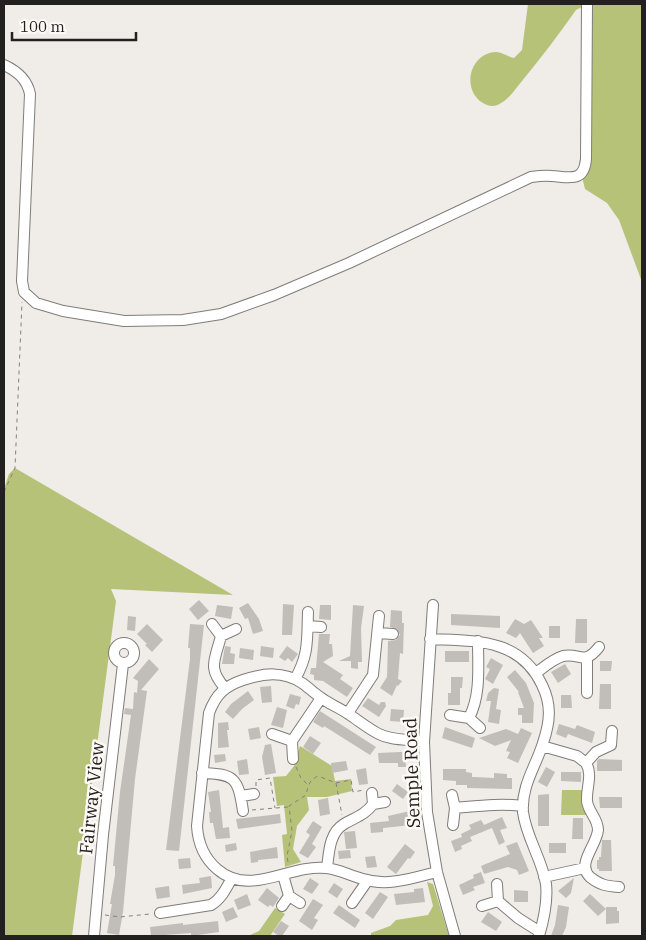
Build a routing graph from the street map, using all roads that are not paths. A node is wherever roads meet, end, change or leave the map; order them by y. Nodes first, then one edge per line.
1 (587, 4) edge
2 (4, 65) edge
3 (433, 605) dead end
4 (308, 612) dead end
5 (379, 616) dead end
6 (212, 624) dead end
7 (308, 626) junction
8 (321, 627) dead end
9 (236, 628) dead end
10 (378, 633) junction
11 (394, 634) dead end
12 (221, 636) junction
13 (430, 639) junction
14 (478, 641) junction
15 (599, 647) dead end
16 (587, 657) junction
17 (123, 664) dead end
18 (536, 673) junction
19 (294, 679) junction
20 (225, 688) junction
21 (588, 693) dead end
22 (321, 698) junction
23 (348, 713) junction
24 (450, 715) dead end
25 (469, 718) junction
26 (480, 728) dead end
27 (612, 732) dead end
28 (272, 734) dead end
29 (292, 741) junction
30 (424, 742) junction
31 (542, 746) junction
32 (293, 759) road end
33 (586, 763) junction
34 (202, 773) junction
35 (254, 794) road end
36 (452, 795) dead end
37 (241, 796) junction
38 (385, 802) dead end
39 (523, 806) junction
40 (455, 808) junction
41 (243, 811) road end
42 (453, 825) dead end
43 (327, 868) junction
44 (585, 868) junction
45 (437, 872) junction
46 (286, 874) junction
47 (544, 877) junction
48 (232, 878) junction
49 (368, 880) junction
50 (497, 884) dead end
51 (619, 887) dead end
52 (289, 896) junction
53 (498, 901) junction
54 (300, 903) dead end
55 (352, 903) dead end
56 (282, 906) dead end
57 (482, 906) dead end
58 (160, 913) road end
59 (539, 934) edge
60 (94, 936) edge
61 (455, 936) edge

1 - 2 street
3 - 13 street, Semple Road
4 - 7 street
5 - 10 street
6 - 12 street
7 - 8 street
7 - 19 street
9 - 12 street
10 - 11 street
10 - 23 street
12 - 20 street
13 - 14 street
13 - 30 street, Semple Road
14 - 18 street
14 - 25 street
15 - 16 street
16 - 18 street
16 - 21 street
17 - 60 street, Fairway View
18 - 31 street
19 - 20 street
19 - 22 street
20 - 34 street
22 - 23 street
22 - 29 street
23 - 30 street
24 - 25 street
25 - 26 street
27 - 33 street
28 - 29 street
29 - 32 street
30 - 45 street, Semple Road
31 - 33 street
31 - 39 street
33 - 44 street
34 - 37 street
34 - 48 street
35 - 37 street
36 - 40 street
37 - 41 street
38 - 43 street
39 - 40 street
39 - 47 street
40 - 42 street
43 - 46 street
43 - 49 street
44 - 47 street
44 - 51 street
45 - 49 street
45 - 61 street, Semple Road
46 - 48 street
46 - 52 street
47 - 59 street
48 - 58 street
49 - 55 street
50 - 53 street
52 - 54 street
52 - 56 street
53 - 57 street
53 - 59 street

